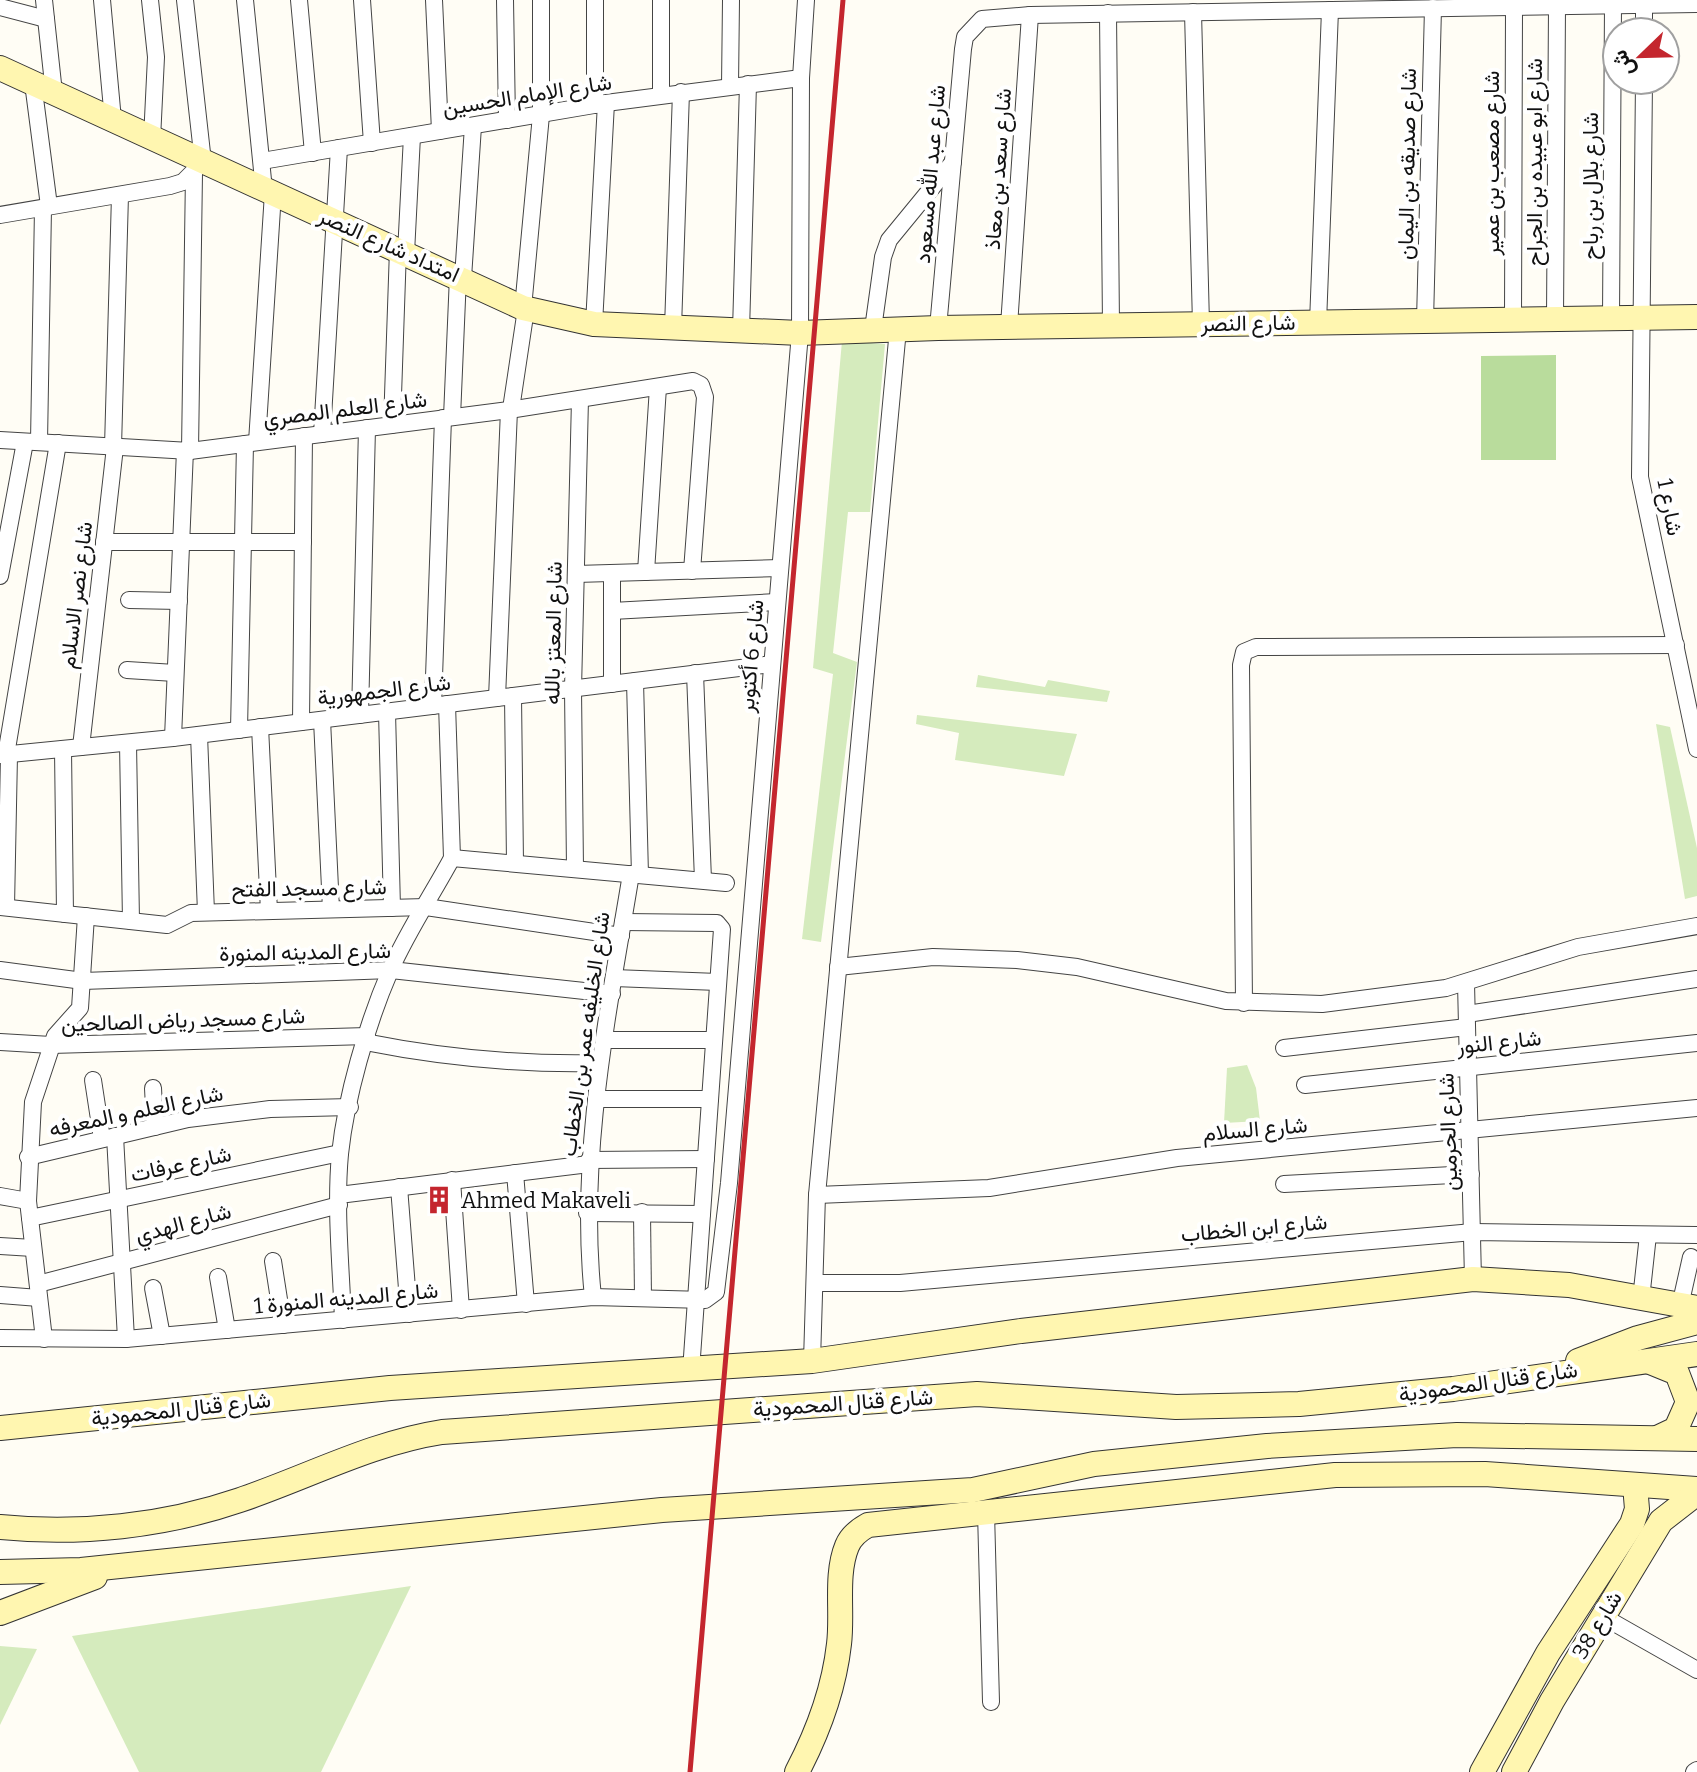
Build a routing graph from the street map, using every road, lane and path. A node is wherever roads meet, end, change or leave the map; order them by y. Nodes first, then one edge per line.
1 (44, 0) edge
2 (102, 0) edge
3 (150, 0) edge
4 (185, 0) edge
5 (245, 0) edge
6 (299, 0) edge
7 (362, 0) edge
8 (434, 0) edge
9 (505, 0) edge
10 (541, 0) edge
11 (595, 0) edge
12 (661, 0) edge
13 (731, 0) edge
14 (806, 0) edge
15 (1644, 4) junction
16 (1697, 4) edge
17 (1613, 5) junction
18 (1557, 6) junction
19 (0, 7) edge
20 (1514, 7) junction
21 (1433, 8) junction
22 (1330, 10) junction
23 (1193, 12) junction
24 (1108, 13) junction
25 (1030, 15) junction
26 (1644, 16) edge
27 (46, 19) junction
28 (0, 68) edge
29 (801, 78) junction
30 (748, 84) junction
31 (730, 86) junction
32 (43, 88) junction
33 (681, 92) junction
34 (661, 95) junction
35 (1644, 96) edge
36 (600, 104) junction
37 (541, 115) junction
38 (113, 120) junction
39 (507, 120) junction
40 (473, 126) junction
41 (440, 131) junction
42 (412, 136) junction
43 (152, 139) junction
44 (372, 143) junction
45 (339, 148) junction
46 (313, 153) junction
47 (262, 161) junction
48 (953, 162) junction
49 (199, 168) junction
50 (269, 192) junction
51 (120, 195) junction
52 (46, 207) junction
53 (0, 215) edge
54 (337, 222) junction
55 (402, 251) junction
56 (461, 277) junction
57 (524, 309) junction
58 (1697, 317) edge
59 (1642, 318) junction
60 (1555, 319) junction
61 (1611, 319) junction
62 (1513, 320) junction
63 (1425, 321) junction
64 (1318, 323) junction
65 (594, 324) junction
66 (1201, 324) junction
67 (1111, 325) junction
68 (1009, 326) junction
69 (673, 328) junction
70 (938, 328) junction
71 (873, 329) junction
72 (898, 329) junction
73 (741, 331) junction
74 (800, 333) junction
75 (658, 387) junction
76 (580, 399) junction
77 (510, 409) junction
78 (448, 418) junction
79 (392, 425) junction
80 (367, 428) junction
81 (322, 434) junction
82 (304, 436) junction
83 (0, 440) edge
84 (32, 442) junction
85 (58, 443) junction
86 (251, 443) junction
87 (114, 447) junction
88 (187, 451) junction
89 (104, 542) junction
90 (181, 542) junction
91 (243, 542) junction
92 (303, 542) junction
93 (780, 568) junction
94 (692, 571) junction
95 (646, 572) junction
96 (612, 573) junction
97 (576, 574) junction
98 (0, 576) edge
99 (129, 600) dead end
100 (179, 601) junction
101 (777, 602) junction
102 (612, 611) junction
103 (1676, 645) junction
104 (772, 664) junction
105 (1689, 668) edge
106 (127, 670) dead end
107 (175, 673) junction
108 (695, 673) junction
109 (635, 681) junction
110 (612, 684) junction
111 (573, 689) junction
112 (505, 697) junction
113 (440, 705) junction
114 (387, 712) junction
115 (360, 715) junction
116 (322, 720) junction
117 (301, 722) junction
118 (1694, 724) edge
119 (260, 727) junction
120 (239, 730) junction
121 (199, 735) junction
122 (173, 738) junction
123 (128, 743) junction
124 (81, 747) junction
125 (63, 749) junction
126 (1697, 749) edge
127 (5, 755) edge
128 (452, 858) junction
129 (515, 863) junction
130 (575, 869) junction
131 (635, 874) junction
132 (703, 880) junction
133 (726, 883) dead end
134 (3, 907) edge
135 (426, 907) junction
136 (392, 908) junction
137 (331, 909) junction
138 (269, 911) junction
139 (206, 912) junction
140 (65, 914) junction
141 (86, 916) junction
142 (131, 921) junction
143 (1697, 926) edge
144 (622, 929) junction
145 (838, 967) junction
146 (0, 970) edge
147 (391, 970) junction
148 (1697, 979) edge
149 (83, 981) junction
150 (718, 982) junction
151 (1466, 983) junction
152 (613, 986) junction
153 (1244, 1003) junction
154 (1467, 1020) junction
155 (366, 1039) junction
156 (604, 1040) junction
157 (714, 1040) junction
158 (0, 1042) edge
159 (1697, 1043) edge
160 (51, 1045) junction
161 (1284, 1048) dead end
162 (600, 1063) junction
163 (1468, 1067) junction
164 (93, 1080) dead end
165 (1305, 1085) dead end
166 (153, 1088) dead end
167 (596, 1099) junction
168 (710, 1099) junction
169 (350, 1107) junction
170 (1697, 1108) edge
171 (155, 1127) junction
172 (1470, 1132) junction
173 (108, 1138) junction
174 (340, 1153) junction
175 (28, 1157) junction
176 (706, 1159) junction
177 (589, 1162) junction
178 (515, 1173) junction
179 (1471, 1174) junction
180 (452, 1180) junction
181 (1284, 1184) dead end
182 (399, 1187) junction
183 (817, 1195) junction
184 (0, 1196) edge
185 (119, 1200) junction
186 (339, 1200) junction
187 (28, 1201) junction
188 (642, 1212) junction
189 (587, 1213) junction
190 (702, 1214) junction
191 (30, 1218) junction
192 (1473, 1232) junction
193 (1648, 1235) junction
194 (1697, 1235) edge
195 (0, 1246) edge
196 (33, 1248) junction
197 (1691, 1257) dead end
198 (273, 1261) dead end
199 (122, 1262) junction
200 (218, 1277) dead end
201 (1473, 1279) junction
202 (815, 1283) junction
203 (153, 1288) dead end
204 (38, 1291) junction
205 (0, 1295) edge
206 (593, 1297) junction
207 (643, 1298) junction
208 (1641, 1299) junction
209 (696, 1301) junction
210 (526, 1304) junction
211 (461, 1310) junction
212 (1691, 1312) edge
213 (409, 1314) junction
214 (343, 1320) junction
215 (283, 1325) junction
216 (227, 1330) junction
217 (162, 1336) junction
218 (0, 1338) edge
219 (44, 1339) junction
220 (126, 1339) junction
221 (1697, 1354) edge
222 (812, 1361) junction
223 (1650, 1362) junction
224 (691, 1371) junction
225 (1545, 1375) junction
226 (0, 1428) edge
227 (1384, 1438) junction
228 (1657, 1438) junction
229 (1697, 1439) edge
230 (1385, 1473) junction
231 (1635, 1485) junction
232 (1697, 1491) edge
233 (986, 1512) junction
234 (0, 1527) edge
235 (122, 1566) junction
236 (0, 1572) edge
237 (0, 1613) edge
238 (1602, 1616) junction
239 (1697, 1670) edge
240 (991, 1702) dead end
241 (797, 1772) edge
242 (1482, 1772) edge
243 (1514, 1772) edge

1 - 27 street
2 - 38 street
3 - 43 street
4 - 49 street
5 - 47 street
6 - 46 street
7 - 44 street
8 - 41 street
9 - 39 street
10 - 37 street
11 - 36 street
12 - 34 street
13 - 31 street
14 - 29 street, شارع 6 أكتوبر
15 - 16 street
15 - 17 street
15 - 26 street
17 - 18 street
17 - 61 street, شارع بلال بن رباح
18 - 20 street
18 - 60 street, شارع ابو عبيده بن الجراح
19 - 27 street
20 - 21 street
20 - 62 street, شارع مصعب بن عمير
21 - 22 street
21 - 63 street, شارع صديقه بن اليمان
22 - 23 street
22 - 64 street
23 - 24 street
23 - 66 street
24 - 25 street
24 - 67 street
25 - 48 street, شارع عبد الله مسعود
25 - 68 street, شارع سعد بن معاذ
27 - 32 street
28 - 32 main road, امتداد شارع النصر
29 - 30 street, شارع الإمام الحسين
29 - 74 street, شارع 6 أكتوبر
30 - 31 street, شارع الإمام الحسين
30 - 73 street
31 - 33 street, شارع الإمام الحسين
32 - 38 main road, امتداد شارع النصر
32 - 52 street
33 - 34 street, شارع الإمام الحسين
33 - 69 street
34 - 36 street, شارع الإمام الحسين
35 - 59 street, شارع 1
36 - 37 street, شارع الإمام الحسين
36 - 65 street
37 - 39 street, شارع الإمام الحسين
37 - 57 street
38 - 43 main road, امتداد شارع النصر
39 - 40 street, شارع الإمام الحسين
40 - 41 street, شارع الإمام الحسين
40 - 56 street
41 - 42 street, شارع الإمام الحسين
42 - 44 street, شارع الإمام الحسين
42 - 55 street
43 - 49 main road, امتداد شارع النصر
44 - 45 street, شارع الإمام الحسين
45 - 46 street, شارع الإمام الحسين
45 - 54 street
46 - 47 street, شارع الإمام الحسين
47 - 50 street
48 - 70 street, شارع عبد الله مسعود
48 - 71 street
49 - 50 main road, امتداد شارع النصر
49 - 51 street
49 - 88 street
50 - 54 main road, امتداد شارع النصر
50 - 86 street
51 - 52 street
51 - 87 street, شارع نصر الاسلام
52 - 53 street
52 - 84 street
54 - 55 main road, امتداد شارع النصر
54 - 81 street
55 - 56 main road, امتداد شارع النصر
55 - 79 street
56 - 57 main road, امتداد شارع النصر
56 - 78 street
57 - 65 main road, امتداد شارع النصر
57 - 77 street
58 - 59 main road, شارع النصر
59 - 61 main road, شارع النصر
59 - 103 street, شارع 1
60 - 61 main road, شارع النصر
60 - 62 main road, شارع النصر
62 - 63 main road, شارع النصر
63 - 64 main road, شارع النصر
64 - 66 main road, شارع النصر
65 - 69 main road, امتداد شارع النصر
66 - 67 main road, شارع النصر
67 - 68 main road, شارع النصر
68 - 70 main road, شارع النصر
69 - 73 main road, امتداد شارع النصر
70 - 72 main road, شارع النصر
71 - 72 main road, شارع النصر
71 - 74 main road, شارع النصر
72 - 145 street
73 - 74 main road, امتداد شارع النصر
74 - 93 street, شارع 6 أكتوبر
75 - 76 street, شارع العلم المصري
75 - 94 street, شارع العلم المصري
75 - 95 street
76 - 77 street, شارع العلم المصري
76 - 97 street, شارع المعتز بالله
77 - 78 street, شارع العلم المصري
77 - 112 street
78 - 79 street, شارع العلم المصري
78 - 113 street
79 - 80 street, شارع العلم المصري
80 - 81 street, شارع العلم المصري
80 - 115 street
81 - 82 street, شارع العلم المصري
82 - 86 street, شارع العلم المصري
82 - 92 street
83 - 84 street, شارع العلم المصري
84 - 85 street, شارع العلم المصري
84 - 98 street
85 - 87 street, شارع العلم المصري
85 - 127 street
86 - 88 street, شارع العلم المصري
86 - 91 street
87 - 88 street, شارع العلم المصري
87 - 89 street, شارع نصر الاسلام
88 - 90 street
89 - 90 street
89 - 124 street, شارع نصر الاسلام
90 - 91 street
90 - 100 street
91 - 92 street
91 - 120 street
92 - 117 street
93 - 94 street
93 - 101 street, شارع 6 أكتوبر
94 - 95 street
95 - 96 street
96 - 97 street
96 - 102 street
97 - 111 street, شارع المعتز بالله
99 - 100 street
100 - 107 street
101 - 102 street
101 - 104 street, شارع 6 أكتوبر
102 - 110 street
103 - 105 street, شارع 1
103 - 153 street
104 - 108 street, شارع الجمهورية
104 - 209 street, شارع 6 أكتوبر
105 - 118 street, شارع 1
106 - 107 street
107 - 122 street
108 - 109 street, شارع الجمهورية
108 - 132 street
109 - 110 street, شارع الجمهورية
109 - 131 street, شارع الخليفه عمر بن الخطاب
110 - 111 street, شارع الجمهورية
111 - 112 street, شارع الجمهورية
111 - 130 street, شارع المعتز بالله
112 - 113 street, شارع الجمهورية
112 - 129 street
113 - 114 street, شارع الجمهورية
113 - 128 street
114 - 115 street, شارع الجمهورية
114 - 136 street
115 - 116 street, شارع الجمهورية
116 - 117 street, شارع الجمهورية
116 - 137 street
117 - 119 street, شارع الجمهورية
118 - 126 street, شارع 1
119 - 120 street, شارع الجمهورية
119 - 138 street
120 - 121 street, شارع الجمهورية
121 - 122 street, شارع الجمهورية
121 - 139 street
122 - 123 street, شارع الجمهورية
123 - 124 street, شارع الجمهورية
123 - 142 street
124 - 125 street, شارع الجمهورية
125 - 127 street, شارع الجمهورية
125 - 140 street
127 - 134 street
128 - 129 street
128 - 135 street
129 - 130 street
130 - 131 street
131 - 132 street
131 - 144 street, شارع الخليفه عمر بن الخطاب
132 - 133 street
134 - 140 street, شارع مسجد الفتح
135 - 136 street, شارع مسجد الفتح
135 - 144 street, شارع مسجد الفتح
135 - 147 street
136 - 137 street, شارع مسجد الفتح
137 - 138 street, شارع مسجد الفتح
138 - 139 street, شارع مسجد الفتح
139 - 142 street, شارع مسجد الفتح
140 - 141 street, شارع مسجد الفتح
141 - 142 street, شارع مسجد الفتح
141 - 149 street
143 - 151 street
144 - 150 street, شارع مسجد الفتح
144 - 152 street, شارع الخليفه عمر بن الخطاب
145 - 153 street
145 - 183 street
146 - 149 street, شارع المدينه المنورة
147 - 149 street, شارع المدينه المنورة
147 - 152 street, شارع المدينه المنورة
147 - 155 street
148 - 154 street
149 - 160 street
150 - 152 street, شارع المدينه المنورة
150 - 157 street
151 - 153 street
151 - 154 street, شارع الحرمين
152 - 156 street, شارع الخليفه عمر بن الخطاب
154 - 161 street
154 - 163 street, شارع الحرمين
155 - 160 street, شارع مسجد رياض الصالحين
155 - 162 street, شارع مسجد رياض الصالحين
155 - 169 street
156 - 157 street
156 - 162 street, شارع الخليفه عمر بن الخطاب
157 - 168 street
158 - 160 street, شارع مسجد رياض الصالحين
159 - 163 street, شارع النور
160 - 175 street
162 - 167 street, شارع الخليفه عمر بن الخطاب
163 - 165 street, شارع النور
163 - 172 street, شارع الحرمين
164 - 173 street
166 - 171 street
167 - 168 street
167 - 177 street, شارع الخليفه عمر بن الخطاب
168 - 176 street
169 - 171 street, شارع العلم و المعرفه
169 - 174 street
170 - 172 street, شارع السلام
171 - 173 street, شارع العلم و المعرفه
172 - 179 street, شارع الحرمين
172 - 183 street, شارع السلام
173 - 175 street, شارع العلم و المعرفه
173 - 185 street
174 - 185 street, شارع عرفات
174 - 186 street
175 - 187 street
176 - 177 street, شارع الهدي
176 - 190 street
177 - 178 street, شارع الهدي
177 - 189 street, شارع الخليفه عمر بن الخطاب
178 - 180 street, شارع الهدي
178 - 210 street
179 - 181 street
179 - 192 street, شارع الحرمين
180 - 182 street, شارع الهدي
180 - 211 street
182 - 186 street, شارع الهدي
182 - 213 street
183 - 202 street
184 - 187 street
185 - 191 street, شارع عرفات
185 - 199 street
186 - 199 street, شارع الهدي
186 - 214 street
187 - 191 street
188 - 189 street
188 - 190 street
188 - 207 street
189 - 206 street, شارع الخليفه عمر بن الخطاب
190 - 209 street
191 - 196 street
192 - 193 street, شارع ابن الخطاب
192 - 201 street, شارع الحرمين
192 - 202 street, شارع ابن الخطاب
193 - 194 street, شارع ابن الخطاب
193 - 208 street
195 - 196 street
196 - 204 street
197 - 212 street
198 - 215 street
199 - 204 street, شارع الهدي
199 - 220 street
200 - 216 street
201 - 208 main road, شارع قنال المحمودية
201 - 222 main road, شارع قنال المحمودية
202 - 222 street
203 - 217 street
204 - 205 street, شارع الهدي
204 - 219 street
206 - 207 street, شارع المدينه المنورة 1
206 - 210 street, شارع المدينه المنورة 1
207 - 209 street, شارع المدينه المنورة 1
208 - 212 main road, شارع قنال المحمودية
209 - 224 street
210 - 211 street, شارع المدينه المنورة 1
211 - 213 street, شارع المدينه المنورة 1
212 - 225 main road
213 - 214 street, شارع المدينه المنورة 1
214 - 215 street, شارع المدينه المنورة 1
215 - 216 street, شارع المدينه المنورة 1
216 - 217 street, شارع المدينه المنورة 1
217 - 220 street, شارع المدينه المنورة 1
218 - 219 street, شارع المدينه المنورة 1
219 - 220 street, شارع المدينه المنورة 1
221 - 223 main road, شارع قنال المحمودية
222 - 224 main road, شارع قنال المحمودية
223 - 225 main road, شارع قنال المحمودية
223 - 228 main road
224 - 226 main road, شارع قنال المحمودية
225 - 234 main road, شارع قنال المحمودية
227 - 228 main road, شارع قنال المحمودية
227 - 230 main road
227 - 235 main road, شارع قنال المحمودية
228 - 229 main road, شارع قنال المحمودية
230 - 231 main road
230 - 233 main road
231 - 232 main road
231 - 242 main road, شارع 38
232 - 238 main road, شارع 38
233 - 240 street
233 - 241 main road
235 - 236 main road, شارع قنال المحمودية
235 - 237 main road
238 - 239 street
238 - 243 main road, شارع 38

